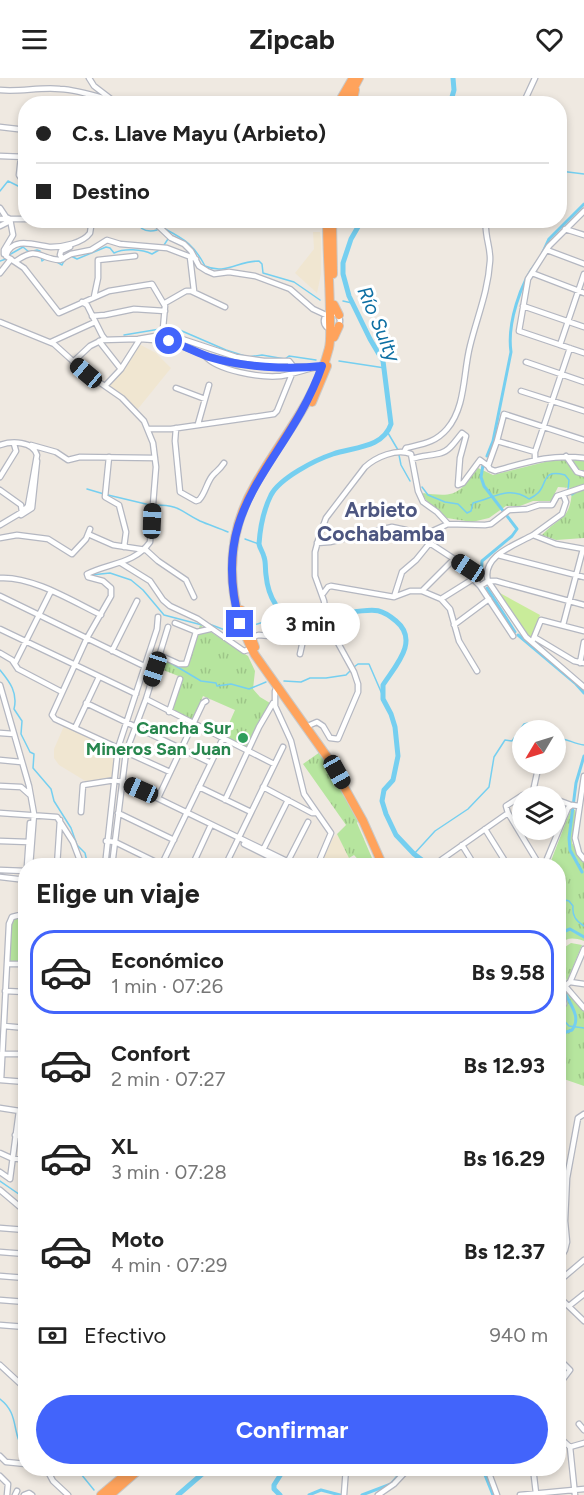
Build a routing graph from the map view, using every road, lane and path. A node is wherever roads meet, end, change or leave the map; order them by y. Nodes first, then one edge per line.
1 (89, 78) edge
2 (535, 78) edge
3 (356, 80) edge
4 (0, 90) edge
5 (92, 96) edge
6 (108, 96) edge
7 (349, 96) edge
8 (349, 96) edge
9 (527, 96) edge
10 (0, 127) edge
11 (18, 129) edge
12 (0, 156) edge
13 (18, 157) edge
14 (0, 208) edge
15 (584, 211) edge
16 (0, 219) edge
17 (10, 220) junction
18 (18, 220) edge
19 (0, 225) edge
20 (567, 227) edge
21 (90, 228) edge
22 (160, 228) edge
23 (327, 228) edge
24 (332, 228) edge
25 (485, 228) edge
26 (565, 229) joint
27 (584, 235) edge
28 (80, 240) junction
29 (547, 250) junction
30 (135, 256) dead end
31 (63, 258) junction
32 (193, 258) junction
33 (11, 259) junction
34 (584, 264) edge
35 (0, 273) edge
36 (532, 273) junction
37 (584, 274) edge
38 (194, 291) junction
39 (581, 292) edge
40 (94, 297) junction
41 (82, 302) junction
42 (165, 303) junction
43 (523, 306) junction
44 (225, 307) dead end
45 (165, 311) junction
46 (332, 311) junction
47 (93, 319) junction
48 (568, 321) junction
49 (0, 322) edge
50 (584, 327) edge
51 (332, 330) junction
52 (162, 337) junction
53 (106, 339) junction
54 (140, 339) junction
55 (99, 341) junction
56 (51, 342) junction
57 (560, 345) junction
58 (570, 348) junction
59 (584, 353) edge
60 (203, 355) junction
61 (73, 362) junction
62 (526, 362) dead end
63 (293, 366) junction
64 (322, 366) junction
65 (309, 367) junction
66 (121, 369) junction
67 (292, 374) junction
68 (562, 374) junction
69 (584, 382) edge
70 (209, 385) dead end
71 (105, 386) junction
72 (176, 388) dead end
73 (521, 391) dead end
74 (205, 399) junction
75 (551, 401) junction
76 (584, 411) edge
77 (198, 424) junction
78 (544, 427) junction
79 (176, 428) junction
80 (148, 429) junction
81 (584, 440) edge
82 (497, 441) junction
83 (12, 442) junction
84 (0, 445) edge
85 (31, 445) junction
86 (584, 449) edge
87 (401, 452) junction
88 (535, 452) junction
89 (566, 456) junction
90 (109, 457) junction
91 (155, 458) junction
92 (582, 458) edge
93 (412, 459) junction
94 (535, 459) junction
95 (224, 464) dead end
96 (488, 466) junction
97 (584, 474) edge
98 (0, 477) edge
99 (584, 487) edge
100 (0, 490) edge
101 (563, 494) junction
102 (30, 504) junction
103 (22, 512) junction
104 (448, 524) junction
105 (0, 527) edge
106 (533, 535) junction
107 (0, 538) edge
108 (422, 538) junction
109 (317, 543) junction
110 (429, 544) junction
111 (124, 547) junction
112 (584, 549) edge
113 (141, 550) junction
114 (498, 555) junction
115 (454, 559) junction
116 (121, 563) junction
117 (575, 575) junction
118 (584, 577) edge
119 (0, 578) edge
120 (473, 579) junction
121 (488, 582) junction
122 (480, 586) junction
123 (51, 591) junction
124 (422, 591) junction
125 (322, 595) junction
126 (0, 596) edge
127 (194, 597) dead end
128 (394, 597) junction
129 (441, 599) junction
130 (489, 599) junction
131 (137, 601) dead end
132 (569, 602) junction
133 (584, 605) edge
134 (39, 615) junction
135 (101, 615) junction
136 (158, 616) dead end
137 (175, 623) dead end
138 (454, 625) junction
139 (563, 625) junction
140 (168, 627) dead end
141 (0, 629) edge
142 (210, 629) junction
143 (196, 632) junction
144 (584, 632) edge
145 (298, 635) junction
146 (513, 636) dead end
147 (251, 637) junction
148 (87, 638) junction
149 (336, 640) junction
150 (533, 640) junction
151 (26, 641) junction
152 (584, 642) edge
153 (251, 649) junction
154 (112, 651) junction
155 (0, 653) edge
156 (300, 654) dead end
157 (159, 655) junction
158 (15, 663) junction
159 (582, 663) edge
160 (75, 665) junction
161 (144, 666) junction
162 (477, 671) dead end
163 (99, 676) junction
164 (180, 679) dead end
165 (0, 685) edge
166 (277, 686) junction
167 (584, 687) edge
168 (62, 692) junction
169 (136, 694) junction
170 (146, 699) junction
171 (206, 701) dead end
172 (274, 702) junction
173 (86, 704) junction
174 (3, 706) edge
175 (169, 712) junction
176 (127, 722) junction
177 (194, 723) junction
178 (310, 725) junction
179 (135, 726) junction
180 (75, 729) junction
181 (0, 733) edge
182 (14, 734) junction
183 (223, 738) junction
184 (283, 747) dead end
185 (118, 748) junction
186 (182, 748) junction
187 (248, 751) junction
188 (126, 752) junction
189 (0, 760) edge
190 (21, 762) junction
191 (211, 763) junction
192 (274, 764) junction
193 (170, 772) junction
194 (584, 776) edge
195 (115, 780) junction
196 (121, 782) junction
197 (0, 786) edge
198 (263, 787) junction
199 (199, 788) junction
200 (30, 795) junction
201 (157, 799) junction
202 (225, 800) junction
203 (288, 800) junction
204 (512, 801) edge
205 (566, 803) edge
206 (571, 805) junction
207 (579, 806) junction
208 (81, 812) dead end
209 (251, 812) junction
210 (0, 813) edge
211 (118, 813) junction
212 (315, 813) junction
213 (508, 813) junction
214 (32, 814) junction
215 (187, 814) junction
216 (566, 816) edge
217 (59, 818) junction
218 (308, 822) dead end
219 (210, 827) junction
220 (485, 829) junction
221 (238, 839) junction
222 (174, 840) junction
223 (555, 840) edge
224 (0, 841) edge
225 (106, 841) junction
226 (29, 842) junction
227 (115, 842) junction
228 (462, 845) junction
229 (262, 851) junction
230 (582, 853) edge
231 (29, 858) edge
232 (29, 858) edge
233 (57, 858) edge
234 (80, 858) edge
235 (105, 858) edge
236 (113, 858) edge
237 (148, 858) edge
238 (165, 858) edge
239 (196, 858) edge
240 (229, 858) edge
241 (275, 858) edge
242 (290, 858) edge
243 (320, 858) edge
244 (379, 858) edge
245 (384, 858) edge
246 (444, 858) edge
247 (470, 858) edge
248 (503, 858) edge
249 (537, 858) edge
250 (546, 858) edge
251 (584, 859) edge
252 (0, 870) edge
253 (18, 871) edge
254 (0, 877) edge
255 (18, 879) edge
256 (18, 916) edge
257 (8, 933) junction
258 (0, 934) edge
259 (584, 950) edge
260 (7, 964) junction
261 (18, 964) edge
262 (570, 982) junction
263 (584, 984) edge
264 (566, 985) edge
265 (566, 987) edge
266 (5, 991) junction
267 (18, 992) edge
268 (2, 999) edge
269 (584, 1008) edge
270 (4, 1026) junction
271 (18, 1027) edge
272 (1, 1036) edge
273 (2, 1054) junction
274 (18, 1054) edge
275 (1, 1080) edge
276 (18, 1081) edge
277 (0, 1108) edge
278 (18, 1111) edge
279 (584, 1114) edge
280 (18, 1117) edge
281 (15, 1135) junction
282 (18, 1136) edge
283 (0, 1152) edge
284 (11, 1158) junction
285 (18, 1159) edge
286 (0, 1172) edge
287 (0, 1190) edge
288 (18, 1205) edge
289 (566, 1206) edge
290 (0, 1228) edge
291 (18, 1229) edge
292 (0, 1252) edge
293 (18, 1253) edge
294 (584, 1260) edge
295 (566, 1275) edge
296 (0, 1276) edge
297 (18, 1277) edge
298 (584, 1294) edge
299 (0, 1300) edge
300 (18, 1301) edge
301 (566, 1303) edge
302 (569, 1306) junction
303 (584, 1321) edge
304 (0, 1325) edge
305 (18, 1326) edge
306 (0, 1365) edge
307 (18, 1382) edge
308 (579, 1424) dead end
309 (584, 1430) edge
310 (566, 1443) edge
311 (584, 1443) edge
312 (570, 1447) junction
313 (1, 1459) edge
314 (18, 1462) edge
315 (0, 1476) edge
316 (50, 1476) edge
317 (124, 1476) edge
318 (132, 1476) edge
319 (345, 1476) edge
320 (401, 1476) edge
321 (490, 1476) edge
322 (534, 1476) edge
323 (584, 1489) edge
324 (574, 1492) edge
325 (536, 1493) junction
326 (7, 1495) edge
327 (24, 1495) edge
328 (32, 1495) edge
329 (68, 1495) edge
330 (101, 1495) edge
331 (110, 1495) edge
332 (344, 1495) edge
333 (378, 1495) edge
334 (497, 1495) edge
335 (520, 1495) edge

1 - 6 street
2 - 9 street
3 - 7 highway
3 - 8 highway
4 - 5 street
10 - 11 street
12 - 13 street
14 - 17 street
15 - 20 street
16 - 17 street
17 - 18 street
17 - 19 street
17 - 33 street
21 - 28 street
22 - 32 street
23 - 46 highway
24 - 46 highway
25 - 87 street
26 - 27 street
26 - 29 street
28 - 31 street
28 - 33 street
29 - 34 street
29 - 36 street
30 - 40 street
31 - 32 street
31 - 33 street
32 - 38 street
32 - 46 street
33 - 35 street
33 - 41 street
36 - 39 street
36 - 43 street
37 - 39 street
38 - 42 street
38 - 44 street
39 - 48 street
40 - 41 street
40 - 42 street
41 - 47 street
42 - 45 street
43 - 48 street
43 - 57 street
45 - 47 street
45 - 52 street
46 - 51 highway
47 - 53 street
47 - 56 street
48 - 50 street
48 - 57 street
49 - 56 street
51 - 64 highway
51 - 147 highway
52 - 54 street
52 - 60 street
52 - 63 street
53 - 54 street
53 - 55 street
54 - 66 street
55 - 61 street
55 - 66 street
56 - 61 street
57 - 58 street
58 - 59 street
58 - 68 street
60 - 63 street
60 - 67 street
61 - 71 street
62 - 68 street
63 - 65 street
64 - 65 street
64 - 153 highway
65 - 67 street
66 - 71 street
67 - 77 street
68 - 69 street
68 - 75 street
70 - 74 street
71 - 80 street
72 - 74 street
73 - 75 street
74 - 77 street
75 - 76 street
75 - 78 street
77 - 79 street
78 - 81 street
78 - 82 street
78 - 88 street
79 - 80 street
79 - 95 street
80 - 91 street
82 - 88 street
82 - 96 street
83 - 84 street
83 - 85 street
83 - 98 street
85 - 90 street
85 - 102 street
86 - 92 street
87 - 93 street
87 - 109 street
88 - 94 street
89 - 92 street
89 - 94 street
89 - 97 street
90 - 91 street
90 - 111 street
91 - 113 street
93 - 96 street
93 - 104 street
94 - 96 street
99 - 101 street
100 - 103 street
101 - 104 street
101 - 106 street
102 - 103 street
102 - 105 street
103 - 105 street
104 - 108 street
106 - 112 street
106 - 114 street
107 - 111 street
108 - 109 street
108 - 110 street
109 - 125 street
110 - 115 street
110 - 128 street
111 - 113 street
112 - 117 street
113 - 116 street
113 - 127 street
114 - 117 street
114 - 121 street
115 - 120 street
115 - 124 street
116 - 135 street
116 - 142 street
117 - 118 street
117 - 132 street
119 - 123 street
120 - 122 street
120 - 129 street
121 - 122 street
121 - 132 street
121 - 150 street
122 - 130 street
123 - 134 street
123 - 135 street
124 - 128 street
124 - 129 street
125 - 128 street
125 - 149 street
126 - 134 street
129 - 138 street
130 - 138 street
130 - 146 street
131 - 154 street
132 - 133 street
132 - 139 street
134 - 148 street
134 - 151 street
135 - 148 street
136 - 161 street
137 - 143 street
138 - 162 street
139 - 144 street
139 - 150 street
140 - 157 street
141 - 151 street
142 - 143 street
142 - 153 street
143 - 157 street
145 - 147 street
145 - 149 street
145 - 156 street
147 - 178 highway
148 - 154 street
148 - 160 street
149 - 178 street
150 - 159 street
150 - 167 street
151 - 158 street
151 - 160 street
152 - 159 street
153 - 166 highway
154 - 161 street
155 - 158 street
157 - 170 street
158 - 168 street
160 - 163 street
160 - 168 street
161 - 169 street
163 - 169 street
163 - 173 street
164 - 175 street
165 - 174 street
166 - 172 street
166 - 244 highway
168 - 180 street
169 - 176 street
170 - 175 street
170 - 179 street
171 - 177 street
172 - 187 street
172 - 212 street
173 - 176 street
173 - 180 street
174 - 182 street
175 - 177 street
176 - 179 street
176 - 185 street
177 - 183 street
177 - 186 street
178 - 245 highway
179 - 186 street
179 - 188 street
180 - 185 street
181 - 182 street
182 - 190 street
183 - 187 street
183 - 191 street
184 - 192 street
185 - 195 street
186 - 191 street
186 - 193 street
187 - 192 street
187 - 202 street
188 - 193 street
188 - 196 street
189 - 190 street
190 - 200 street
191 - 199 street
192 - 198 street
193 - 201 street
194 - 207 street
195 - 196 street
195 - 208 street
195 - 225 street
196 - 201 street
196 - 211 street
197 - 200 street
198 - 203 street
198 - 209 street
199 - 202 street
199 - 215 street
200 - 214 street
201 - 215 street
202 - 209 street
203 - 212 street
203 - 229 street
204 - 213 street
205 - 206 street
206 - 207 street
206 - 216 street
207 - 230 street
209 - 221 street
210 - 214 street
211 - 222 street
211 - 227 street
212 - 243 street
213 - 220 street
213 - 249 street
214 - 217 street
214 - 226 street
214 - 231 street
215 - 219 street
215 - 221 street
215 - 222 street
217 - 233 street
217 - 234 street
218 - 242 street
219 - 221 street
219 - 239 street
220 - 228 street
220 - 248 street
221 - 229 street
221 - 240 street
222 - 238 street
223 - 250 street
224 - 226 street
225 - 227 street
225 - 235 street
226 - 232 street
227 - 236 street
227 - 237 street
228 - 246 street
228 - 247 street
229 - 241 street
230 - 251 street
252 - 253 street
254 - 255 street
256 - 257 street
257 - 258 street
257 - 260 street
259 - 262 street
260 - 261 street
260 - 266 street
262 - 263 street
262 - 264 street
265 - 269 street
266 - 267 street
266 - 268 street
268 - 270 street
270 - 271 street
270 - 272 street
272 - 273 street
273 - 274 street
273 - 275 street
275 - 276 street
277 - 278 street
279 - 289 street
280 - 281 street
281 - 282 street
281 - 284 street
283 - 284 street
284 - 285 street
284 - 286 street
287 - 288 street
290 - 291 street
292 - 293 street
294 - 295 street
296 - 297 street
298 - 302 street
299 - 300 street
301 - 302 street
302 - 303 street
304 - 305 street
306 - 307 street
308 - 309 street
310 - 312 street
311 - 312 street
312 - 324 street
313 - 314 street
315 - 326 street
316 - 329 street
317 - 330 highway
318 - 331 highway
319 - 332 street
320 - 333 street
321 - 334 street
322 - 325 street
323 - 324 street
324 - 325 street
325 - 335 street
327 - 328 street

